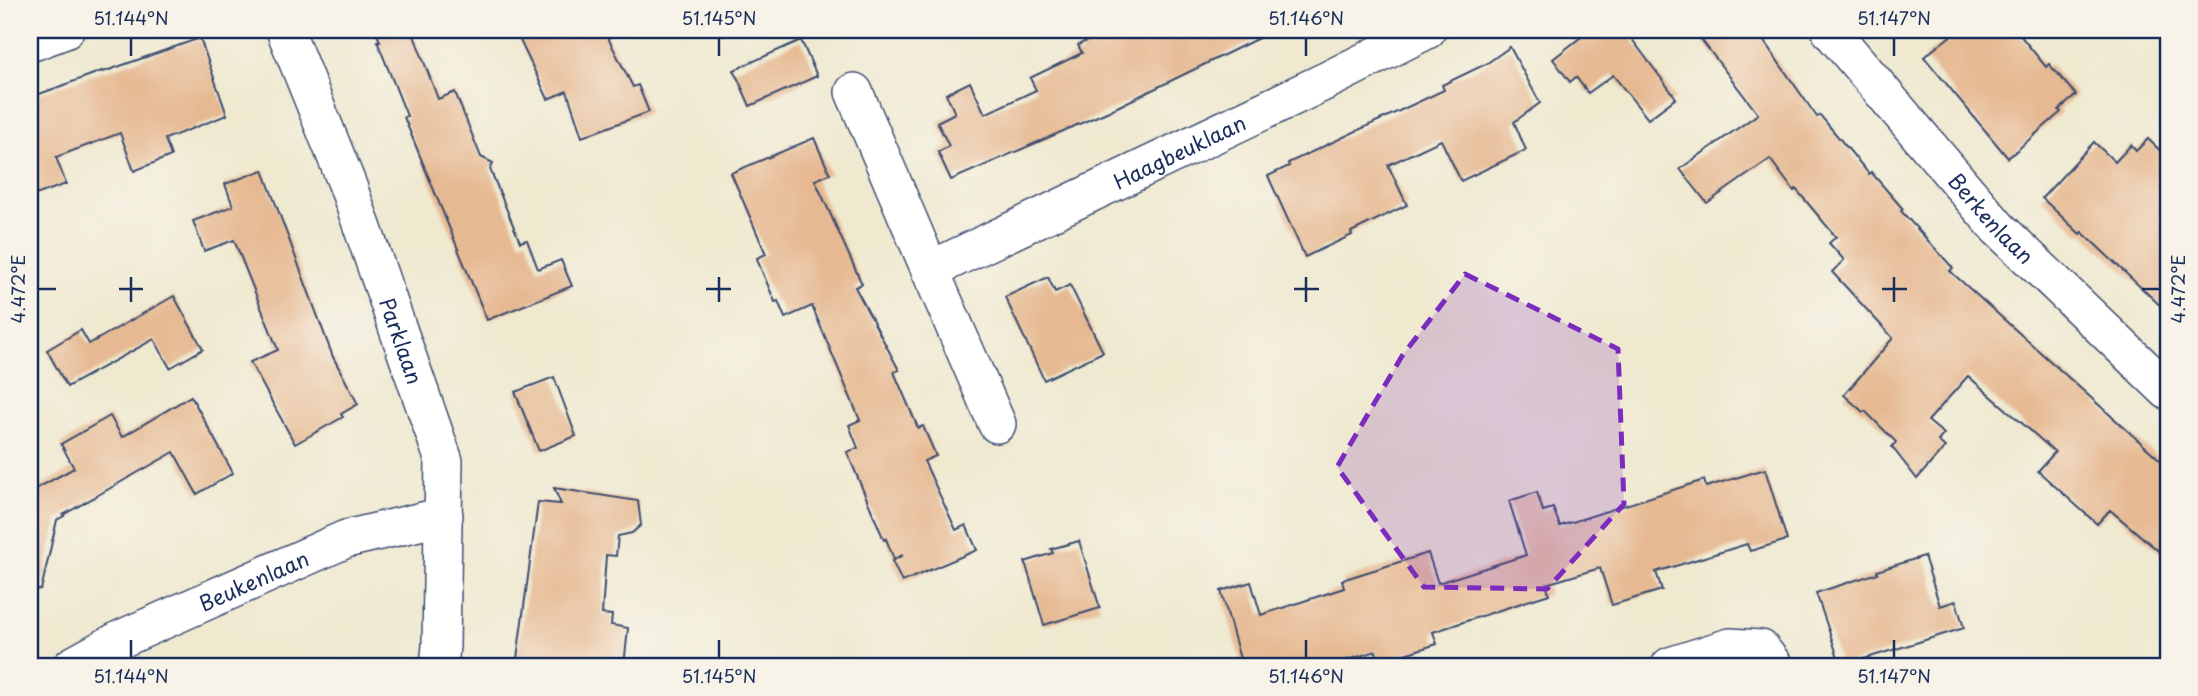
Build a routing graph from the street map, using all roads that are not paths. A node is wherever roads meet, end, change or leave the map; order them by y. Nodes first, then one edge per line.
1 (65, 30) edge
2 (285, 30) edge
3 (1427, 30) edge
4 (1830, 30) edge
5 (30, 43) edge
6 (854, 92) dead end
7 (930, 270) junction
8 (2168, 391) edge
9 (997, 424) dead end
10 (444, 516) junction
11 (72, 666) edge
12 (439, 666) edge
13 (1670, 666) edge
14 (1774, 666) edge

1 - 5 street
2 - 10 street, Parklaan
3 - 7 street, Haagbeuklaan
4 - 8 street, Berkenlaan
6 - 7 street
7 - 9 street
10 - 11 street, Beukenlaan
10 - 12 street, Parklaan
13 - 14 street

